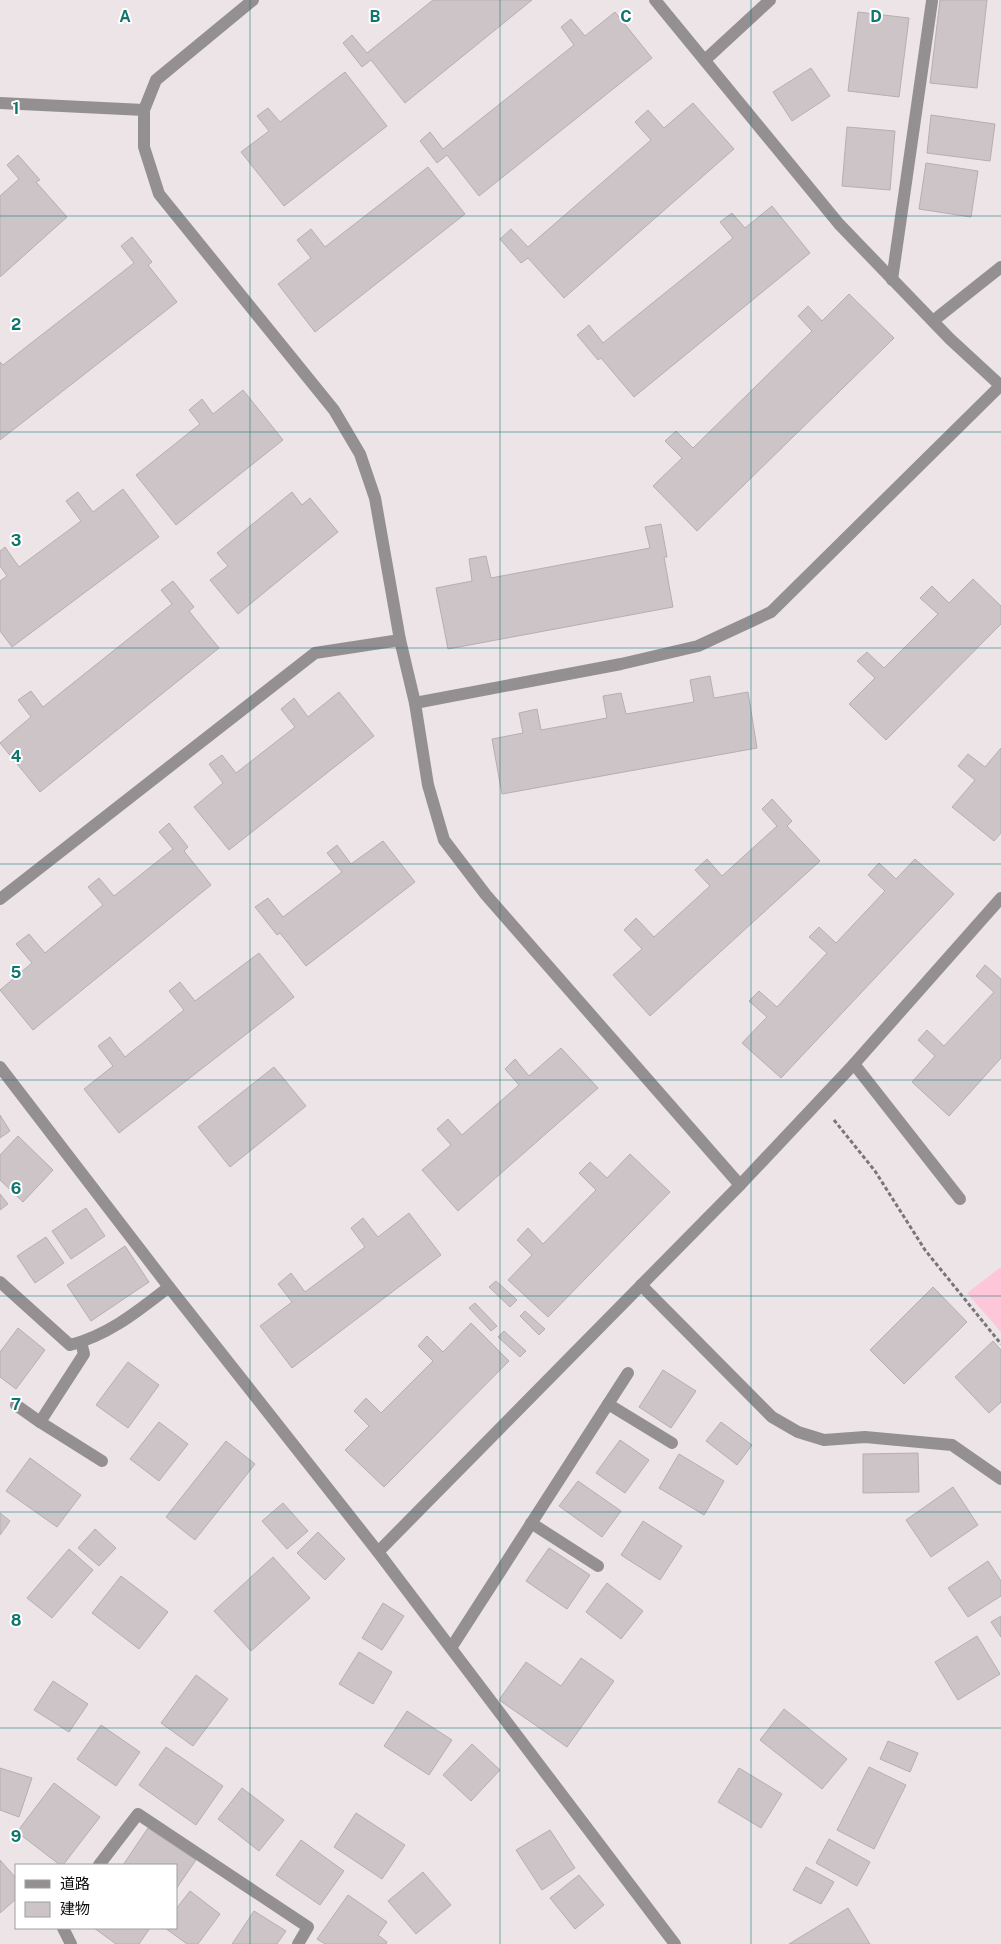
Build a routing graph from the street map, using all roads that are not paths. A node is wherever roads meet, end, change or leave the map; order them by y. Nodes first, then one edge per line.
1 (253, 0) edge
2 (655, 0) edge
3 (770, 0) edge
4 (932, 1) dead end
5 (705, 60) junction
6 (0, 103) edge
7 (144, 110) junction
8 (1001, 268) edge
9 (892, 280) junction
10 (933, 320) junction
11 (1001, 386) edge
12 (400, 640) junction
13 (416, 703) junction
14 (1001, 898) edge
15 (0, 899) edge
16 (854, 1064) junction
17 (0, 1067) edge
18 (740, 1185) junction
19 (960, 1199) dead end
20 (0, 1282) edge
21 (641, 1285) junction
22 (169, 1288) junction
23 (82, 1342) junction
24 (628, 1373) dead end
25 (608, 1404) junction
26 (16, 1405) dead end
27 (40, 1422) junction
28 (672, 1443) dead end
29 (102, 1461) dead end
30 (1001, 1479) edge
31 (531, 1523) junction
32 (378, 1552) junction
33 (598, 1566) dead end
34 (452, 1648) junction
35 (100, 1864) edge
36 (64, 1929) edge
37 (71, 1944) edge
38 (298, 1944) edge
39 (674, 1944) edge

1 - 7 street
2 - 5 street
3 - 5 street
4 - 9 street
5 - 9 street
6 - 7 street
7 - 12 street
8 - 10 street
9 - 10 street
10 - 11 street
11 - 13 street
12 - 13 street
12 - 15 street
13 - 18 street
14 - 16 street
16 - 18 street
16 - 19 street
17 - 22 street
18 - 21 street
20 - 23 street
21 - 30 street
21 - 32 street
22 - 23 street
22 - 32 street
23 - 27 street
24 - 25 street
25 - 28 street
25 - 31 street
26 - 27 street
27 - 29 street
31 - 33 street
31 - 34 street
32 - 34 street
34 - 39 street
35 - 38 street
36 - 37 street

